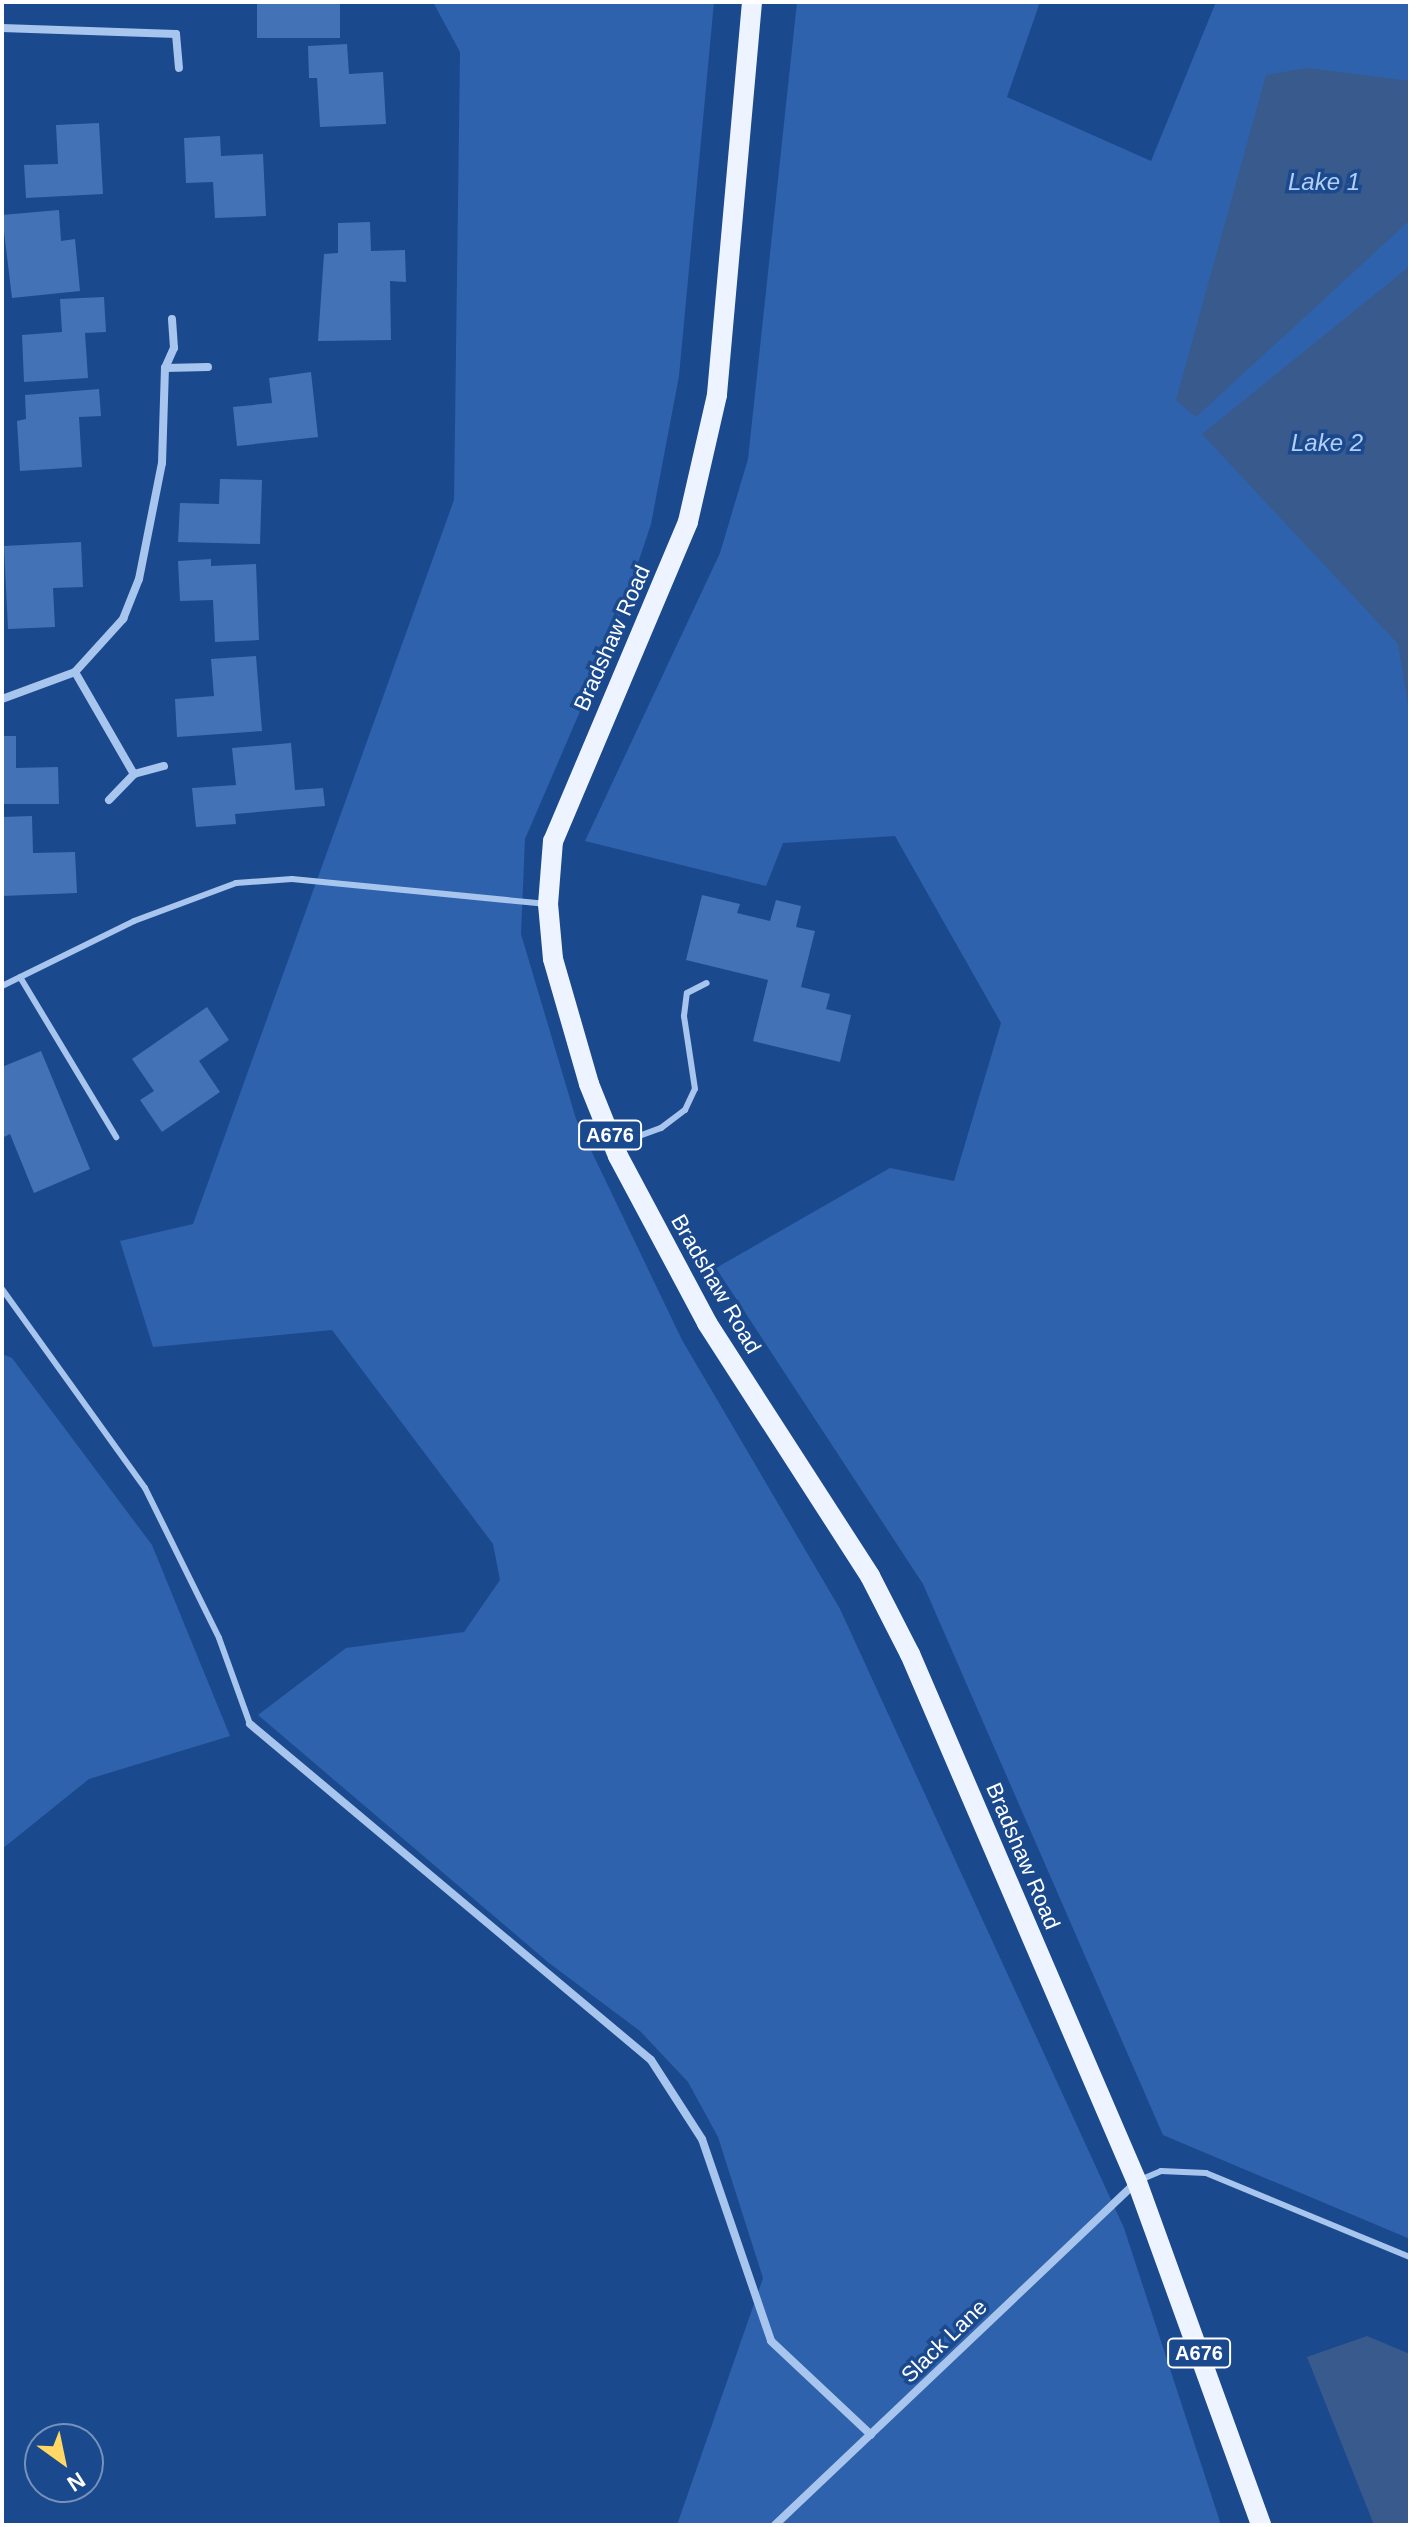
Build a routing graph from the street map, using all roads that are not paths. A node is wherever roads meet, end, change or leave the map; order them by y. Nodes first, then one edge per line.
1 (752, 2) edge
2 (2, 28) edge
3 (179, 68) dead end
4 (172, 319) dead end
5 (208, 367) dead end
6 (165, 368) junction
7 (75, 672) junction
8 (2, 699) edge
9 (164, 766) dead end
10 (134, 774) junction
11 (109, 800) dead end
12 (548, 904) junction
13 (20, 977) junction
14 (707, 983) dead end
15 (2, 986) edge
16 (116, 1137) dead end
17 (614, 1146) junction
18 (2, 1289) edge
19 (250, 1724) joint
20 (1137, 2182) junction
21 (1410, 2257) edge
22 (871, 2435) junction
23 (775, 2525) edge
24 (1261, 2525) edge

1 - 12 main road, Bradshaw Road / A676
2 - 3 street
4 - 6 street
5 - 6 street
6 - 7 street
7 - 8 street
7 - 10 street
9 - 10 street
10 - 11 street
12 - 13 lane
12 - 17 main road, Bradshaw Road / A676
13 - 15 lane
13 - 16 lane
14 - 17 lane
17 - 20 main road, Bradshaw Road / A676
18 - 19 lane
19 - 22 street
20 - 21 lane
20 - 22 street, Slack Lane
20 - 24 main road, Bradshaw Road / A676
22 - 23 street, Slack Lane

